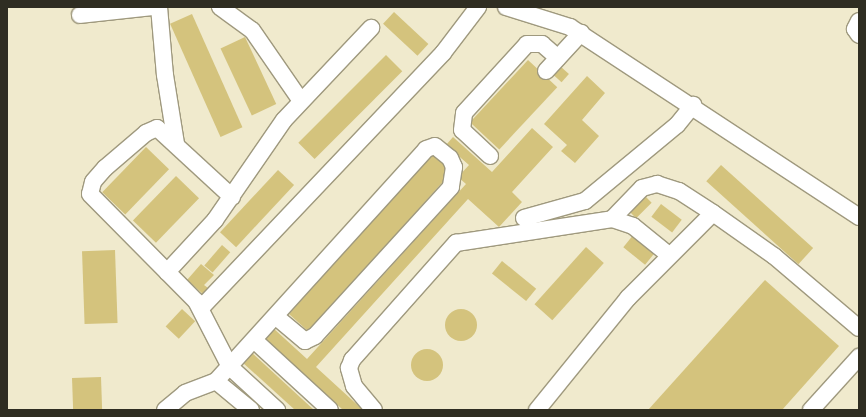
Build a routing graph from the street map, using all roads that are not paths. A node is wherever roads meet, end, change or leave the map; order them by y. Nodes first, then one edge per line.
1 (152, 7) edge
2 (159, 7) edge
3 (220, 7) edge
4 (478, 7) edge
5 (506, 7) edge
6 (80, 15) dead end
7 (859, 21) edge
8 (371, 28) dead end
9 (581, 34) junction
10 (859, 35) edge
11 (558, 58) junction
12 (546, 72) dead end
13 (301, 101) junction
14 (693, 105) junction
15 (176, 144) junction
16 (490, 156) dead end
17 (232, 197) junction
18 (713, 213) junction
19 (859, 217) edge
20 (524, 218) dead end
21 (612, 219) junction
22 (669, 255) junction
23 (167, 272) junction
24 (201, 308) junction
25 (276, 317) junction
26 (859, 328) edge
27 (254, 340) junction
28 (859, 356) edge
29 (230, 367) junction
30 (216, 381) junction
31 (165, 410) edge
32 (251, 410) edge
33 (277, 410) edge
34 (330, 410) edge
35 (374, 410) edge
36 (537, 410) edge
37 (811, 410) edge

1 - 6 lane
2 - 15 lane
3 - 13 lane
4 - 24 lane
5 - 9 lane
7 - 10 lane
8 - 13 lane
9 - 11 lane
9 - 14 lane
11 - 12 lane
11 - 16 lane
13 - 17 lane
14 - 19 lane
14 - 20 lane
15 - 17 lane
15 - 23 lane
17 - 23 lane
18 - 21 lane
18 - 22 lane
18 - 26 lane
21 - 22 lane
21 - 35 lane
22 - 36 lane
23 - 24 lane
24 - 29 lane
25 - 25 lane
25 - 27 lane
27 - 29 lane
27 - 34 lane
28 - 37 lane
29 - 30 lane
29 - 33 lane
30 - 31 lane
30 - 32 lane

